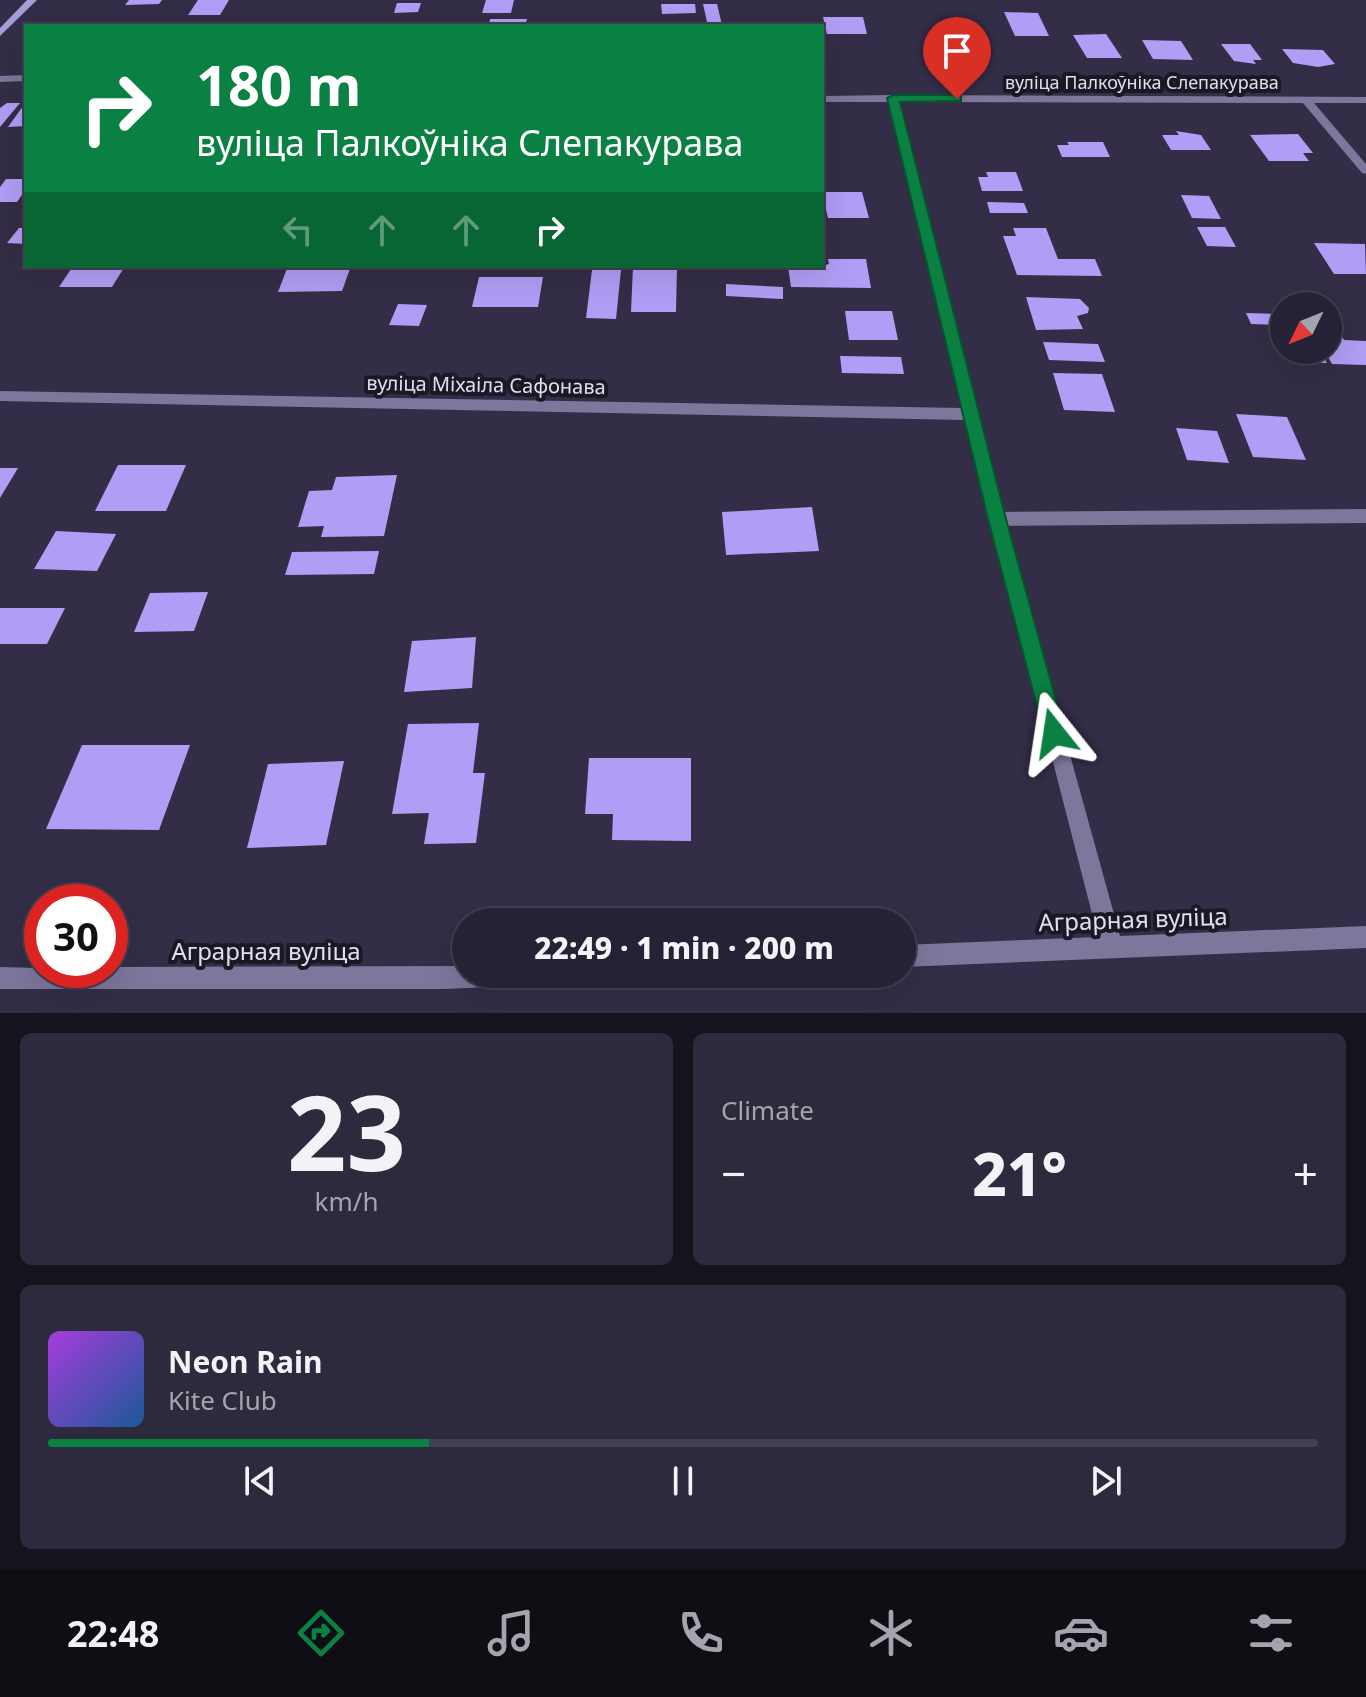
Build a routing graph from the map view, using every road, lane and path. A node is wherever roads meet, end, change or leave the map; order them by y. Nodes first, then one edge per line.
1 (32, 0) edge
2 (0, 33) edge
3 (24, 78) edge
4 (0, 79) edge
5 (893, 98) junction
6 (824, 99) edge
7 (1306, 100) junction
8 (1366, 100) edge
9 (1366, 171) edge
10 (0, 396) edge
11 (971, 414) junction
12 (1366, 516) edge
13 (997, 519) junction
14 (1366, 937) edge
15 (1112, 947) junction
16 (916, 955) edge
17 (0, 978) edge
18 (452, 978) edge

1 - 2 street
3 - 4 street
5 - 6 street, вуліца Палкоўніка Слепакурава
5 - 7 street, вуліца Палкоўніка Слепакурава
5 - 11 street
7 - 8 street, вуліца Палкоўніка Слепакурава
7 - 9 street
10 - 11 street, вуліца Міхаіла Сафонава
11 - 13 street
12 - 13 street
13 - 15 street
14 - 15 street, Аграрная вуліца
15 - 16 street, Аграрная вуліца
17 - 18 street, Аграрная вуліца

